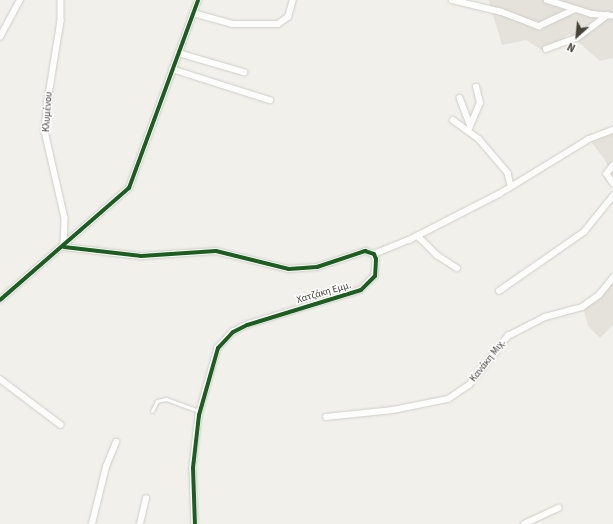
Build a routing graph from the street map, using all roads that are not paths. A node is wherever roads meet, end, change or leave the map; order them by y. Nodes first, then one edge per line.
1 (20, 0) edge
2 (61, 0) edge
3 (198, 0) edge
4 (293, 0) edge
5 (452, 0) edge
6 (547, 0) edge
7 (575, 9) junction
8 (193, 14) junction
9 (610, 16) edge
10 (0, 37) edge
11 (546, 49) dead end
12 (178, 53) junction
13 (172, 69) junction
14 (244, 72) dead end
15 (476, 87) dead end
16 (460, 98) dead end
17 (270, 100) dead end
18 (453, 120) dead end
19 (470, 124) junction
20 (613, 130) edge
21 (468, 131) junction
22 (613, 166) edge
23 (613, 183) edge
24 (511, 186) junction
25 (613, 196) edge
26 (418, 236) junction
27 (64, 246) junction
28 (374, 254) junction
29 (457, 268) dead end
30 (613, 278) edge
31 (500, 291) dead end
32 (0, 300) edge
33 (0, 379) edge
34 (152, 411) dead end
35 (199, 411) junction
36 (326, 417) dead end
37 (61, 425) dead end
38 (116, 442) dead end
39 (146, 499) dead end
40 (559, 508) dead end
41 (92, 524) edge
42 (140, 524) edge
43 (196, 524) edge
44 (524, 524) edge

1 - 10 street
2 - 27 street, Κλυμένου
3 - 8 street
4 - 8 street
5 - 7 street
6 - 7 street
7 - 9 street
8 - 12 street
9 - 11 street
12 - 13 street
12 - 14 street
13 - 17 street
13 - 27 street
15 - 19 street
16 - 19 street
18 - 21 street
19 - 21 street
20 - 24 street
21 - 24 street
22 - 23 street
24 - 26 street
25 - 31 street
26 - 28 street
26 - 29 street
27 - 28 street
27 - 32 street
28 - 35 street, Χατζάκη Εμμ.
30 - 36 street, Κανάκη Μιχ.
33 - 37 street
34 - 35 lane
35 - 43 street, Χατζάκη Εμμ.
38 - 41 street
39 - 42 street
40 - 44 street

